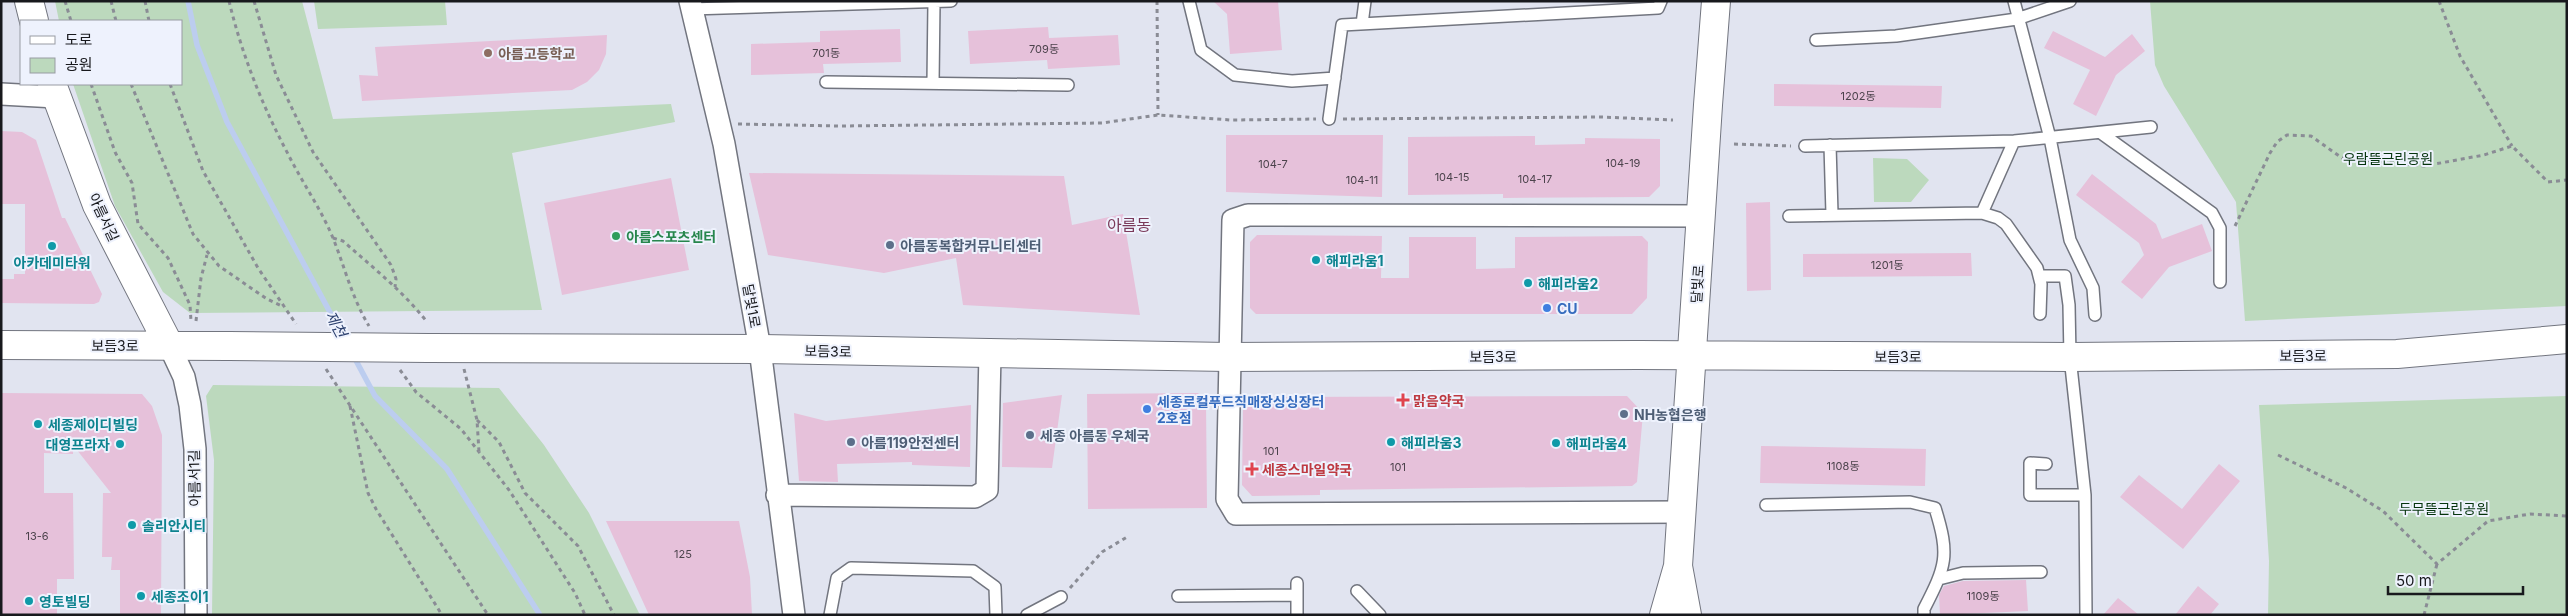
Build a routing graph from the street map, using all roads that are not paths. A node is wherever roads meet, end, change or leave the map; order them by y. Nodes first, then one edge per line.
1 (29, 1) edge
2 (951, 1) edge
3 (1188, 1) edge
4 (1365, 1) edge
5 (1661, 1) edge
6 (1716, 1) edge
7 (2014, 1) edge
8 (2070, 1) edge
9 (934, 2) edge
10 (842, 3) edge
11 (691, 5) edge
12 (34, 20) edge
13 (2017, 20) junction
14 (1362, 24) junction
15 (1816, 40) dead end
16 (1335, 78) junction
17 (826, 82) dead end
18 (933, 82) junction
19 (1068, 85) dead end
20 (54, 90) edge
21 (1, 94) edge
22 (1329, 119) road end
23 (2151, 127) dead end
24 (2101, 133) junction
25 (2050, 138) junction
26 (2014, 142) junction
27 (1830, 145) junction
28 (1805, 146) dead end
29 (1982, 213) junction
30 (1832, 214) junction
31 (1702, 216) junction
32 (1789, 216) dead end
33 (2039, 276) junction
34 (2220, 282) dead end
35 (2040, 314) dead end
36 (2095, 315) dead end
37 (2567, 338) edge
38 (1, 344) edge
39 (169, 345) junction
40 (760, 349) junction
41 (990, 353) junction
42 (1691, 356) junction
43 (1228, 357) junction
44 (2070, 357) junction
45 (2046, 464) dead end
46 (777, 495) junction
47 (2085, 495) junction
48 (1766, 505) dead end
49 (1681, 512) junction
50 (1678, 566) junction
51 (2041, 572) dead end
52 (1939, 579) junction
53 (1297, 583) dead end
54 (1357, 591) dead end
55 (1297, 595) junction
56 (1178, 596) dead end
57 (1062, 598) road end
58 (196, 615) edge
59 (794, 615) edge
60 (830, 615) edge
61 (996, 615) edge
62 (1027, 615) edge
63 (1297, 615) edge
64 (1380, 615) edge
65 (1664, 615) edge
66 (1688, 615) edge
67 (1924, 615) edge
68 (2086, 615) edge

1 - 12 street
2 - 9 lane
3 - 16 lane
4 - 14 lane
5 - 14 lane
6 - 31 street, 달빛로
7 - 13 lane
8 - 13 lane
9 - 10 lane
9 - 18 lane
10 - 11 lane
11 - 40 street, 달빛1로
13 - 15 lane
13 - 25 lane
14 - 16 lane
16 - 22 lane
17 - 18 lane
18 - 19 lane
20 - 21 street
20 - 39 street, 아름서길
23 - 24 lane
24 - 25 lane
24 - 34 lane
25 - 26 lane
25 - 36 lane
26 - 27 lane
26 - 29 lane
27 - 28 lane
27 - 30 lane
29 - 30 lane
29 - 33 lane
30 - 32 lane
31 - 42 street, 달빛로
31 - 43 street
33 - 35 lane
33 - 44 lane
37 - 44 street, 보듬3로
38 - 39 street, 보듬3로
39 - 40 street, 보듬3로, bridge
39 - 58 street, 아름서1길
40 - 41 street, 보듬3로
40 - 46 street, 달빛1로
41 - 43 street, 보듬3로
41 - 46 street
42 - 43 street, 보듬3로
42 - 44 street, 보듬3로
42 - 49 street, 달빛로
43 - 49 street
44 - 47 lane
45 - 47 lane
46 - 59 street, 달빛1로
47 - 68 lane
48 - 52 lane
49 - 50 street, 달빛로
50 - 65 street, 달빛로
50 - 66 street, 달빛로
51 - 52 lane
52 - 67 lane
53 - 55 lane
54 - 64 lane
55 - 56 lane
55 - 63 lane
57 - 62 lane
60 - 61 lane

